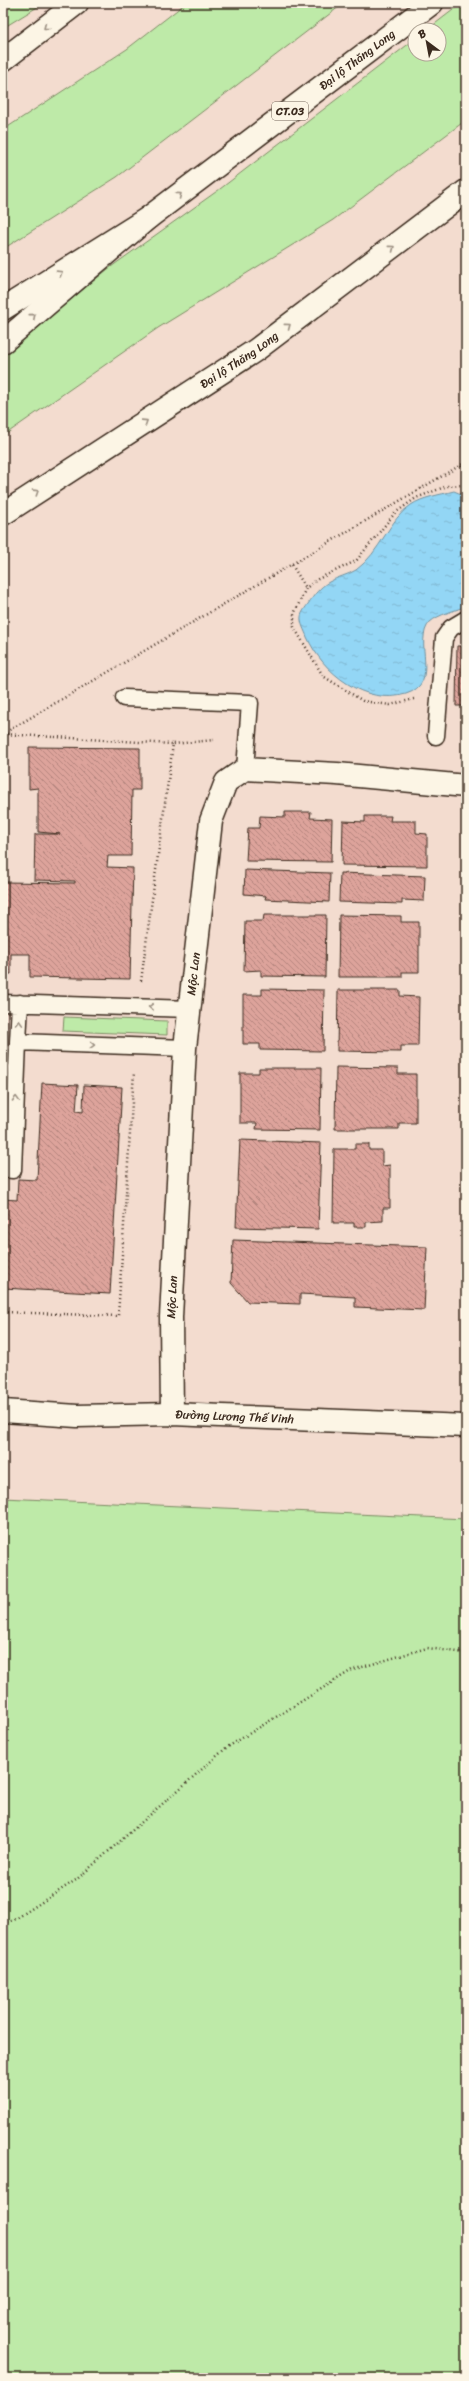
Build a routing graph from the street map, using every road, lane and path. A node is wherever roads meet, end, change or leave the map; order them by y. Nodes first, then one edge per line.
1 (77, 3) edge
2 (432, 3) edge
3 (3, 60) edge
4 (466, 191) edge
5 (148, 218) junction
6 (3, 309) edge
7 (3, 342) edge
8 (466, 462) edge
9 (461, 466) junction
10 (466, 474) edge
11 (466, 485) edge
12 (3, 514) edge
13 (292, 565) junction
14 (306, 588) junction
15 (466, 619) edge
16 (124, 698) dead end
17 (416, 699) dead end
18 (4, 733) edge
19 (436, 736) dead end
20 (214, 740) dead end
21 (173, 744) junction
22 (245, 769) junction
23 (466, 786) edge
24 (140, 985) dead end
25 (3, 1003) edge
26 (20, 1003) junction
27 (190, 1009) junction
28 (18, 1042) junction
29 (186, 1048) junction
30 (141, 1069) dead end
31 (3, 1169) edge
32 (3, 1312) edge
33 (3, 1410) edge
34 (172, 1414) junction
35 (466, 1426) edge
36 (466, 1653) edge
37 (3, 1923) edge

1 -> 3 main road
5 -> 2 main road, Đại lộ Thăng Long / CT.03
12 -> 4 main road, Đại lộ Thăng Long
6 -> 5 main road, CT.03
7 -> 5 main road
8 - 9 path
9 - 10 path
9 - 13 path
11 - 14 path
13 - 14 path
13 - 18 path
14 - 17 path
15 - 19 lane
16 - 22 lane
18 - 21 path
20 - 21 path
21 - 24 path
22 - 23 main road
22 - 27 main road, Mộc Lan
25 - 26 lane
27 -> 26 lane
28 -> 26 lane
27 - 29 main road, Mộc Lan
28 -> 29 lane
31 -> 28 lane
29 - 34 main road, Mộc Lan
30 - 32 path
33 - 34 main road, Đường Lương Thế Vinh
34 - 35 main road, Đường Lương Thế Vinh
36 - 37 path

